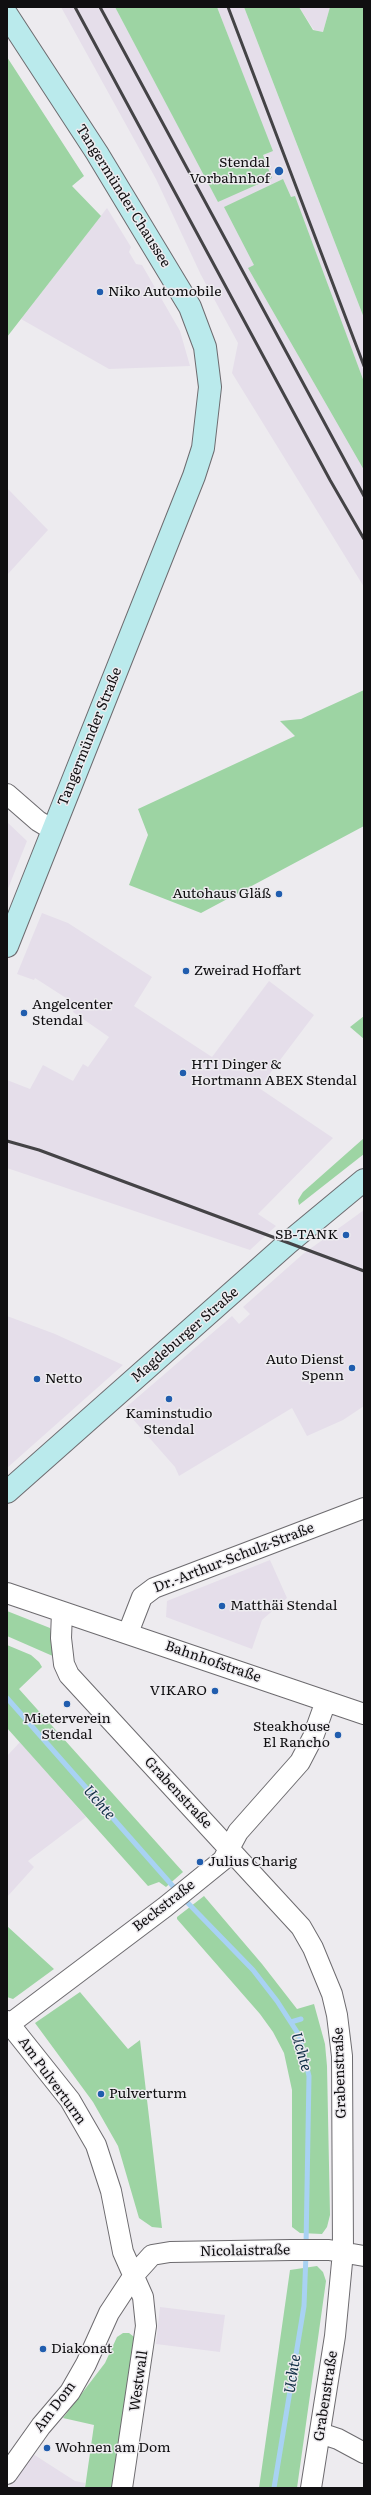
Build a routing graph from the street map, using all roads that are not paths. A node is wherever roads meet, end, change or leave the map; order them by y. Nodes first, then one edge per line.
1 (7, 15) edge
2 (174, 528) joint
3 (7, 794) edge
4 (53, 830) junction
5 (7, 946) edge
6 (364, 1180) edge
7 (7, 1492) edge
8 (364, 1508) edge
9 (7, 1592) edge
10 (62, 1612) junction
11 (128, 1633) junction
12 (326, 1701) junction
13 (364, 1714) edge
14 (230, 1848) junction
15 (8, 2024) edge
16 (335, 2251) junction
17 (364, 2256) edge
18 (134, 2275) junction
19 (320, 2433) junction
20 (364, 2453) edge
21 (7, 2474) edge
22 (122, 2488) edge
23 (311, 2488) edge

1 - 2 main road, Tangermünder Chaussee
2 - 4 main road, Tangermünder Straße
3 - 4 street
4 - 5 main road, Tangermünder Straße
6 - 7 main road, Magdeburger Straße
8 - 11 street, Dr.-Arthur-Schulz-Straße
9 - 10 street, Bahnhofstraße
10 - 11 street, Bahnhofstraße
10 - 14 street, Grabenstraße
11 - 12 street, Bahnhofstraße
12 - 13 street, Bahnhofstraße
12 - 14 street, Beckstraße
14 - 15 street, Beckstraße
14 - 16 street, Grabenstraße
15 - 18 street, Am Pulverturm
16 - 17 street, Nicolaistraße
16 - 18 street, Nicolaistraße
16 - 19 street, Grabenstraße
18 - 21 street, Am Dom
18 - 22 street, Westwall
19 - 20 street
19 - 23 street, Grabenstraße

